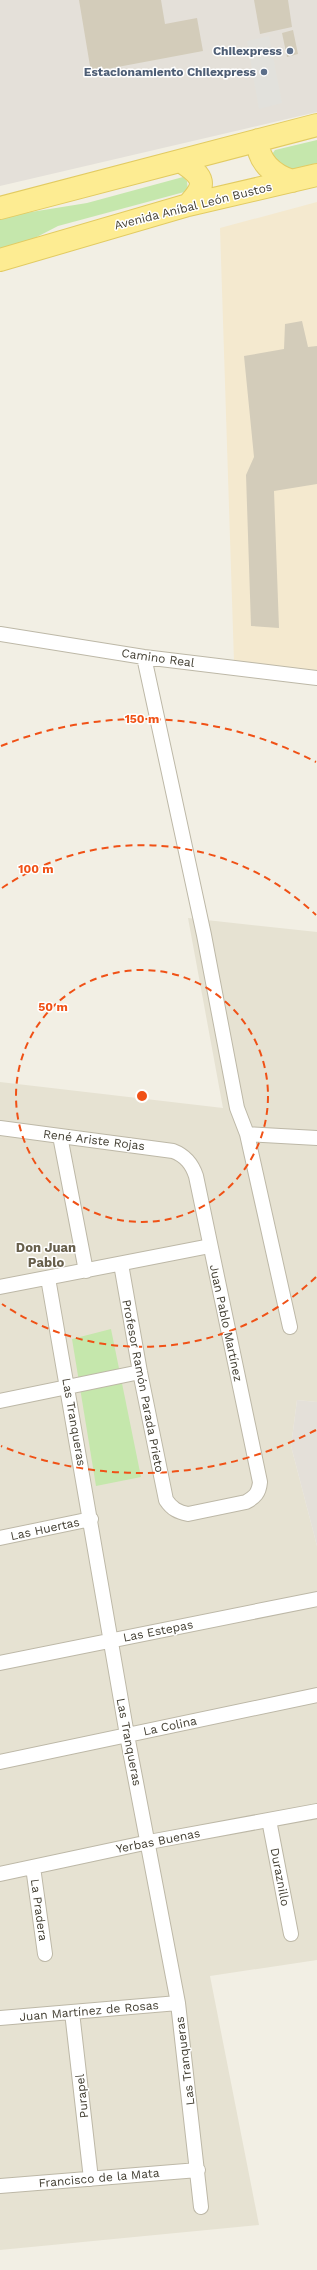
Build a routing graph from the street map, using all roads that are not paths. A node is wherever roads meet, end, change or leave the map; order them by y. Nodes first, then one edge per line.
1 (317, 125) edge
2 (258, 140) junction
3 (182, 162) junction
4 (317, 175) edge
5 (292, 181) junction
6 (188, 205) junction
7 (0, 208) edge
8 (0, 260) edge
9 (0, 634) edge
10 (144, 657) junction
11 (317, 678) edge
12 (0, 1128) edge
13 (247, 1134) junction
14 (60, 1136) junction
15 (317, 1138) edge
16 (186, 1158) joint
17 (210, 1246) junction
18 (121, 1264) junction
19 (86, 1271) junction
20 (48, 1278) junction
21 (1, 1284) edge
22 (290, 1327) dead end
23 (140, 1372) junction
24 (68, 1387) junction
25 (0, 1401) edge
26 (170, 1507) joint
27 (91, 1519) junction
28 (0, 1538) edge
29 (317, 1599) edge
30 (111, 1640) junction
31 (0, 1663) edge
32 (317, 1695) edge
33 (127, 1735) junction
34 (0, 1762) edge
35 (317, 1811) edge
36 (269, 1820) junction
37 (149, 1842) junction
38 (34, 1867) junction
39 (0, 1874) edge
40 (291, 1934) dead end
41 (46, 1954) dead end
42 (178, 2003) junction
43 (72, 2012) junction
44 (0, 2018) edge
45 (198, 2170) junction
46 (91, 2179) junction
47 (0, 2186) edge
48 (201, 2206) dead end

1 - 2 main road
2 - 3 main road
2 - 5 main road
3 - 6 main road
3 - 7 main road
4 - 5 main road, Avenida Aníbal León Bustos
5 - 6 main road, Avenida Aníbal León Bustos
6 - 8 main road, Avenida Aníbal León Bustos
9 - 10 street, Camino Real
10 - 11 street, Camino Real
10 - 13 street
12 - 14 street, René Ariste Rojas
13 - 15 street
13 - 22 street
14 - 16 street, René Ariste Rojas
14 - 19 street
16 - 17 street, Juan Pablo Martínez
17 - 18 street
17 - 26 street, Juan Pablo Martínez
18 - 19 street
18 - 23 street, Profesor Ramón Parada Prieto
19 - 20 street
20 - 21 street
20 - 24 street, Las Tranqueras
23 - 24 street
23 - 26 street, Profesor Ramón Parada Prieto
24 - 25 street
24 - 27 street, Las Tranqueras
27 - 28 street, Las Huertas
27 - 30 street, Las Tranqueras
29 - 30 street, Las Estepas
30 - 31 street, Las Estepas
30 - 33 street, Las Tranqueras
32 - 33 street, La Colina
33 - 34 street, La Colina
33 - 37 street, Las Tranqueras
35 - 36 street, Yerbas Buenas
36 - 37 street, Yerbas Buenas
36 - 40 street, Duraznillo
37 - 38 street, Yerbas Buenas
37 - 42 street, Las Tranqueras
38 - 39 street, Yerbas Buenas
38 - 41 street, La Pradera
42 - 43 street, Juan Martínez de Rosas
42 - 45 street, Las Tranqueras
43 - 44 street, Juan Martínez de Rosas
43 - 46 street, Purapel
45 - 46 street, Francisco de la Mata
45 - 48 street, Las Tranqueras
46 - 47 street, Francisco de la Mata

